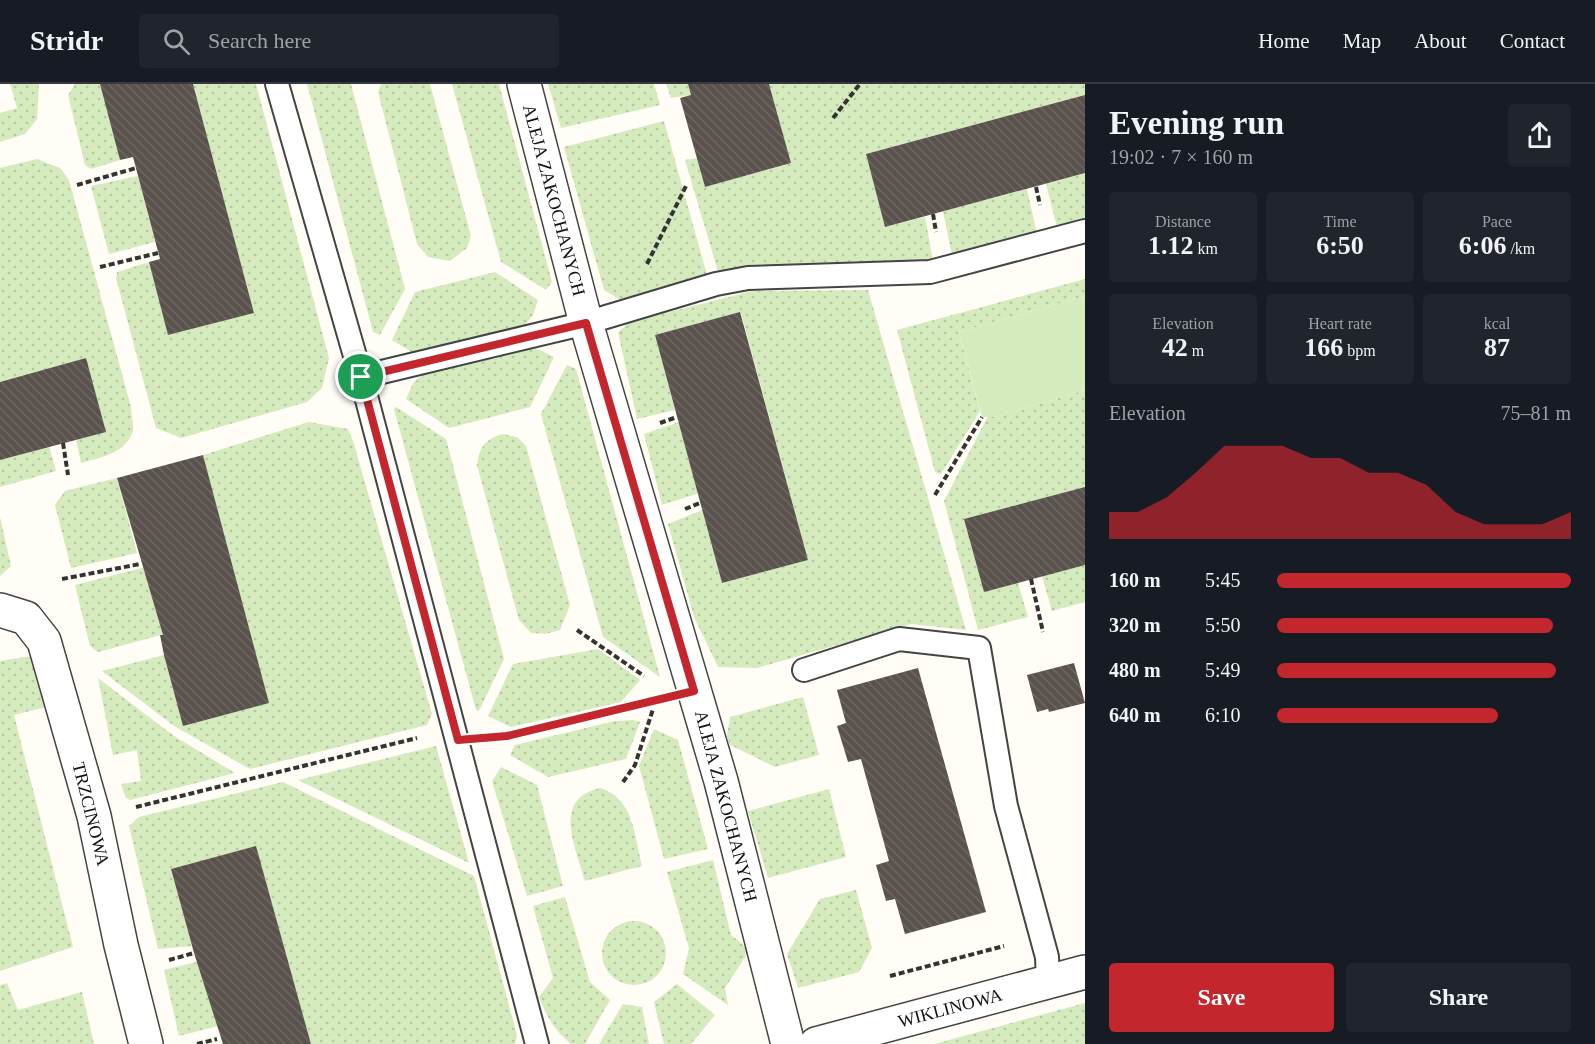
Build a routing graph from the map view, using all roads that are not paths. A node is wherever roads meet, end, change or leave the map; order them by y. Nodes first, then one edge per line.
1 (277, 84) edge
2 (524, 84) edge
3 (1085, 231) edge
4 (586, 323) junction
5 (361, 377) junction
6 (0, 610) edge
7 (804, 670) dead end
8 (1085, 972) edge
9 (1048, 981) junction
10 (146, 1044) edge
11 (537, 1044) edge
12 (788, 1044) edge
13 (816, 1044) edge

1 - 5 lane
2 - 4 street, ALEJA ZAKOCHANYCH
3 - 4 lane
4 - 5 lane
4 - 12 street, ALEJA ZAKOCHANYCH
5 - 11 lane
6 - 10 street, TRZCINOWA
7 - 9 lane
8 - 9 street, WIKLINOWA
9 - 13 street, WIKLINOWA

